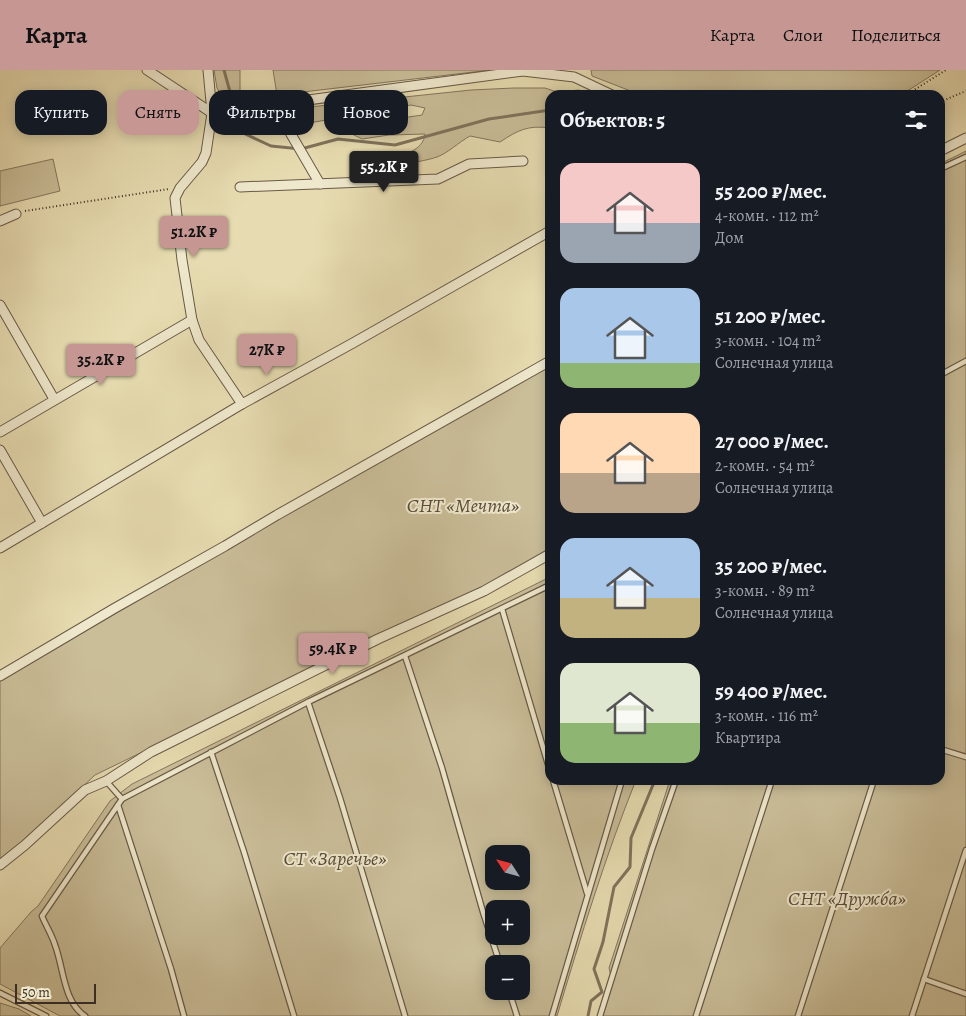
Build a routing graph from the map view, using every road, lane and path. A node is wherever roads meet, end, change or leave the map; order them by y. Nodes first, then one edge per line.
1 (147, 70) edge
2 (208, 70) edge
3 (535, 70) edge
4 (946, 70) edge
5 (523, 71) edge
6 (210, 90) edge
7 (601, 90) edge
8 (914, 90) edge
9 (966, 91) edge
10 (314, 95) edge
11 (945, 100) edge
12 (209, 111) edge
13 (209, 133) edge
14 (291, 135) edge
15 (966, 138) edge
16 (945, 148) edge
17 (966, 158) edge
18 (522, 161) dead end
19 (945, 167) edge
20 (320, 184) junction
21 (240, 187) dead end
22 (180, 188) junction
23 (16, 214) joint
24 (0, 221) edge
25 (545, 234) edge
26 (0, 305) edge
27 (192, 320) junction
28 (966, 361) edge
29 (545, 364) edge
30 (945, 372) edge
31 (54, 399) junction
32 (242, 404) junction
33 (0, 432) edge
34 (0, 450) edge
35 (42, 523) junction
36 (0, 548) edge
37 (545, 557) edge
38 (545, 588) edge
39 (502, 609) junction
40 (405, 656) junction
41 (0, 676) edge
42 (308, 702) junction
43 (945, 751) edge
44 (210, 752) junction
45 (545, 754) edge
46 (966, 757) edge
47 (106, 781) junction
48 (555, 785) edge
49 (621, 785) edge
50 (674, 785) edge
51 (770, 785) edge
52 (872, 785) edge
53 (122, 799) junction
54 (118, 805) junction
55 (966, 850) edge
56 (0, 864) edge
57 (588, 895) junction
58 (497, 955) edge
59 (924, 979) junction
60 (0, 993) edge
61 (966, 994) edge
62 (512, 1000) edge
63 (46, 1016) edge
64 (85, 1016) edge
65 (184, 1016) edge
66 (294, 1016) edge
67 (405, 1016) edge
68 (517, 1016) edge
69 (552, 1016) edge
70 (600, 1016) edge
71 (696, 1016) edge
72 (798, 1016) edge
73 (912, 1016) edge

1 - 12 street
2 - 6 street
3 - 5 lane
4 - 8 path
5 - 7 street
5 - 10 street
9 - 11 path
13 - 22 street
14 - 20 street
15 - 16 street
17 - 19 lane
18 - 20 street
20 - 21 street
22 - 23 path
22 - 27 street
23 - 24 street
25 - 32 street
26 - 31 street
27 - 31 street
27 - 32 street
28 - 30 lane
29 - 41 street
31 - 33 street
32 - 35 street
34 - 35 street
35 - 36 street
37 - 47 street
38 - 39 lane
39 - 40 lane
39 - 45 lane
40 - 42 lane
40 - 58 lane
42 - 44 lane
42 - 67 lane
43 - 46 lane
44 - 53 lane
44 - 66 lane
47 - 53 lane
47 - 56 street
48 - 57 lane
49 - 57 lane
50 - 70 lane
51 - 71 lane
52 - 72 lane
53 - 54 lane
54 - 64 lane
54 - 65 lane
55 - 59 lane
57 - 69 lane
59 - 61 lane
59 - 73 lane
60 - 63 lane
62 - 68 lane

